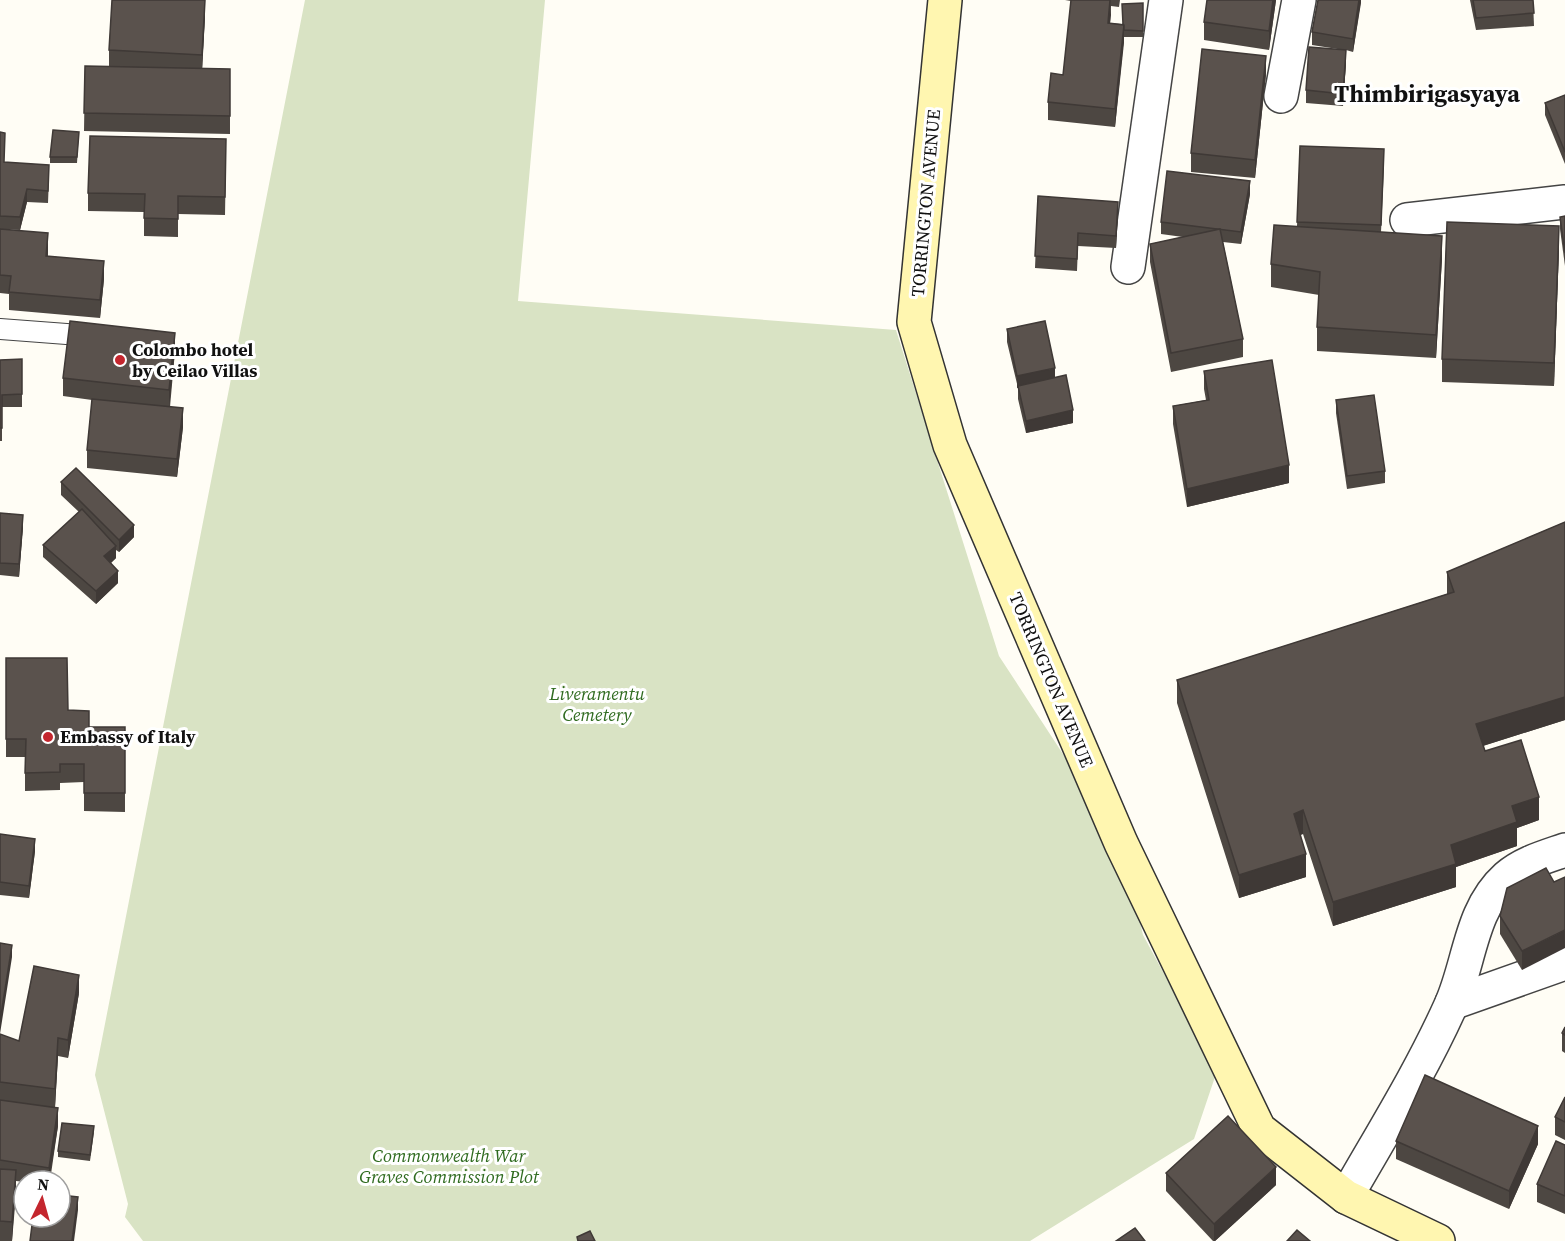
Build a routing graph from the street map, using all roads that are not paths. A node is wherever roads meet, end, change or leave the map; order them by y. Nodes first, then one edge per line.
1 (945, 0) edge
2 (1166, 0) edge
3 (1299, 0) edge
4 (1281, 96) dead end
5 (1565, 202) edge
6 (1407, 220) dead end
7 (1128, 267) dead end
8 (0, 329) edge
9 (108, 336) edge
10 (1565, 850) edge
11 (1565, 963) edge
12 (1452, 1003) junction
13 (1346, 1197) junction
14 (1438, 1241) edge

1 - 13 main road, TORRINGTON AVENUE
2 - 7 street
3 - 4 street
5 - 6 street
8 - 9 lane
10 - 12 street
11 - 12 street
12 - 13 street
13 - 14 main road, TORRINGTON AVENUE

